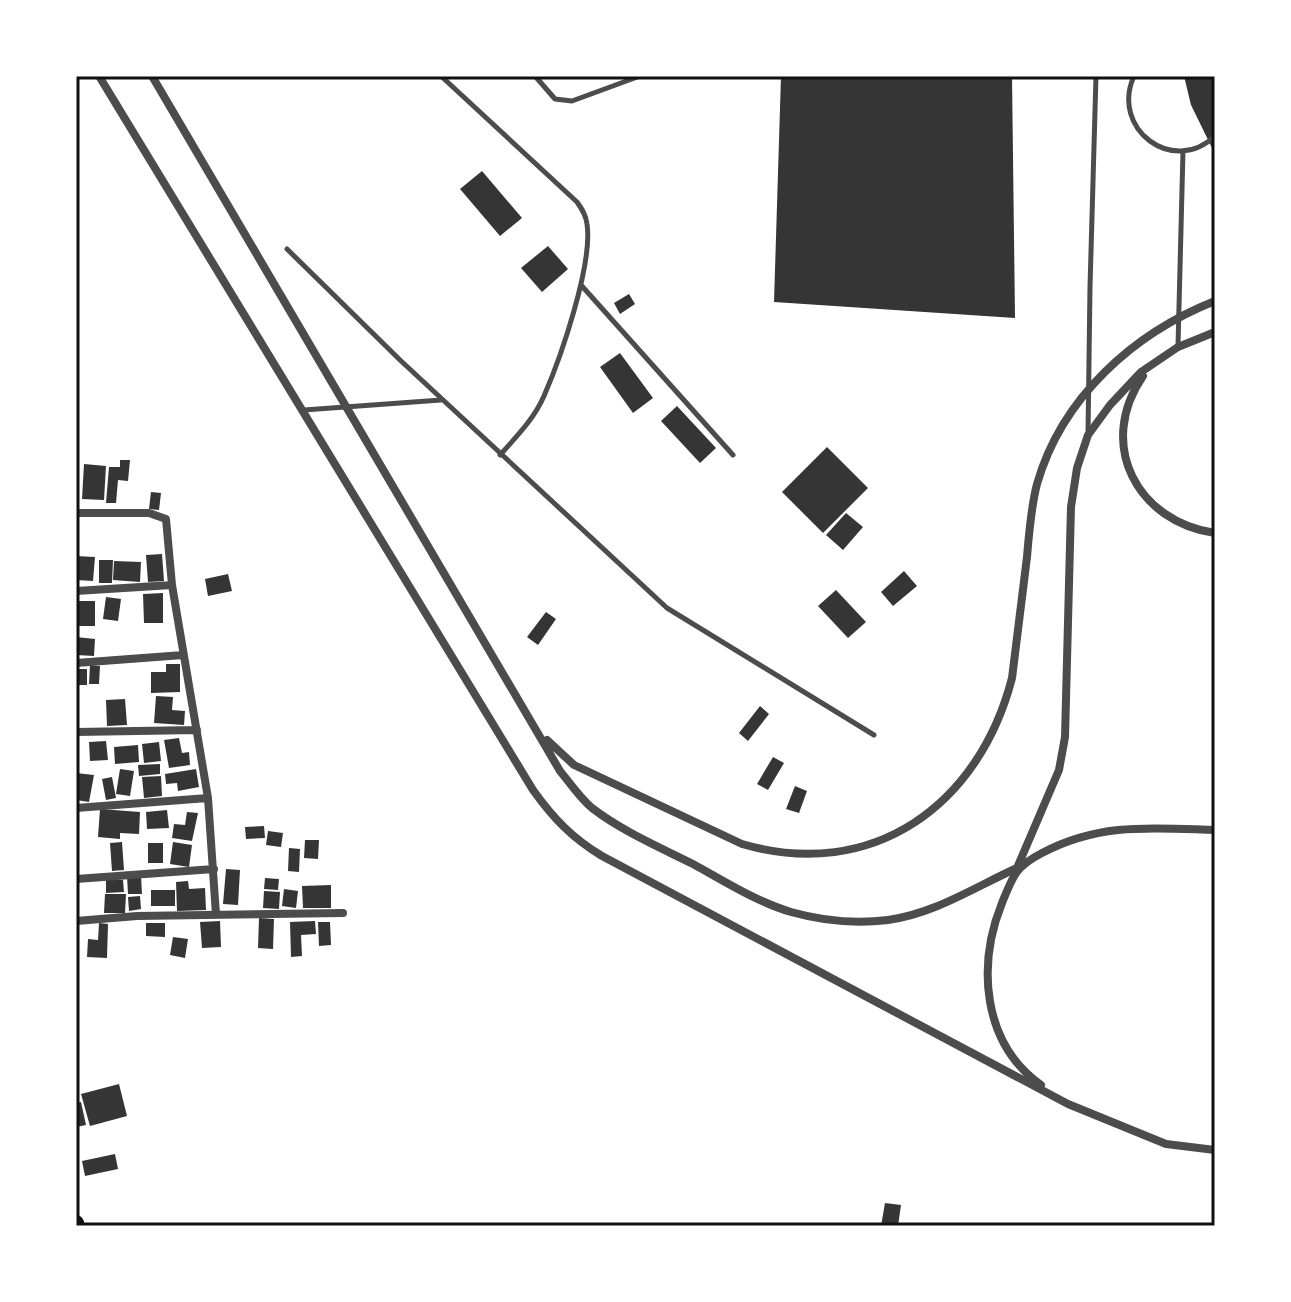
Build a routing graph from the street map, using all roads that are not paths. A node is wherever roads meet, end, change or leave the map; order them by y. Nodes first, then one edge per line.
1 (99, 76) edge
2 (152, 76) edge
3 (441, 76) edge
4 (535, 76) edge
5 (640, 76) edge
6 (1096, 76) edge
7 (1132, 77) edge
8 (1215, 136) edge
9 (1183, 151) junction
10 (287, 249) dead end
11 (581, 285) junction
12 (1215, 301) edge
13 (1215, 332) edge
14 (1178, 347) junction
15 (1168, 353) junction
16 (442, 400) junction
17 (347, 407) junction
18 (303, 410) junction
19 (1088, 435) junction
20 (500, 455) junction
21 (733, 455) dead end
22 (76, 513) edge
23 (1215, 533) edge
24 (172, 585) junction
25 (76, 591) edge
26 (183, 655) junction
27 (76, 663) edge
28 (531, 721) junction
29 (197, 730) junction
30 (76, 732) edge
31 (874, 735) dead end
32 (208, 798) junction
33 (76, 808) edge
34 (1215, 830) edge
35 (1017, 868) junction
36 (214, 869) junction
37 (76, 879) edge
38 (343, 913) dead end
39 (216, 915) junction
40 (76, 921) edge
41 (1068, 1104) junction
42 (1215, 1150) edge

1 - 18 street
2 - 17 street
3 - 11 lane
4 - 5 lane
6 - 19 lane
7 - 9 lane
8 - 9 lane
9 - 14 lane
10 - 16 lane
11 - 20 lane
11 - 21 lane
12 - 28 street
13 - 14 street
14 - 15 street
15 - 19 street
15 - 23 street
16 - 17 lane
16 - 20 lane
17 - 18 lane
17 - 28 street
18 - 41 street
19 - 35 street
20 - 31 lane
22 - 24 street
24 - 25 street
24 - 26 street
26 - 27 street
26 - 29 street
28 - 35 street
29 - 30 street
29 - 32 street
32 - 33 street
32 - 36 street
34 - 35 street
35 - 41 street
36 - 37 street
36 - 39 street
38 - 39 street
39 - 40 street
41 - 42 street

